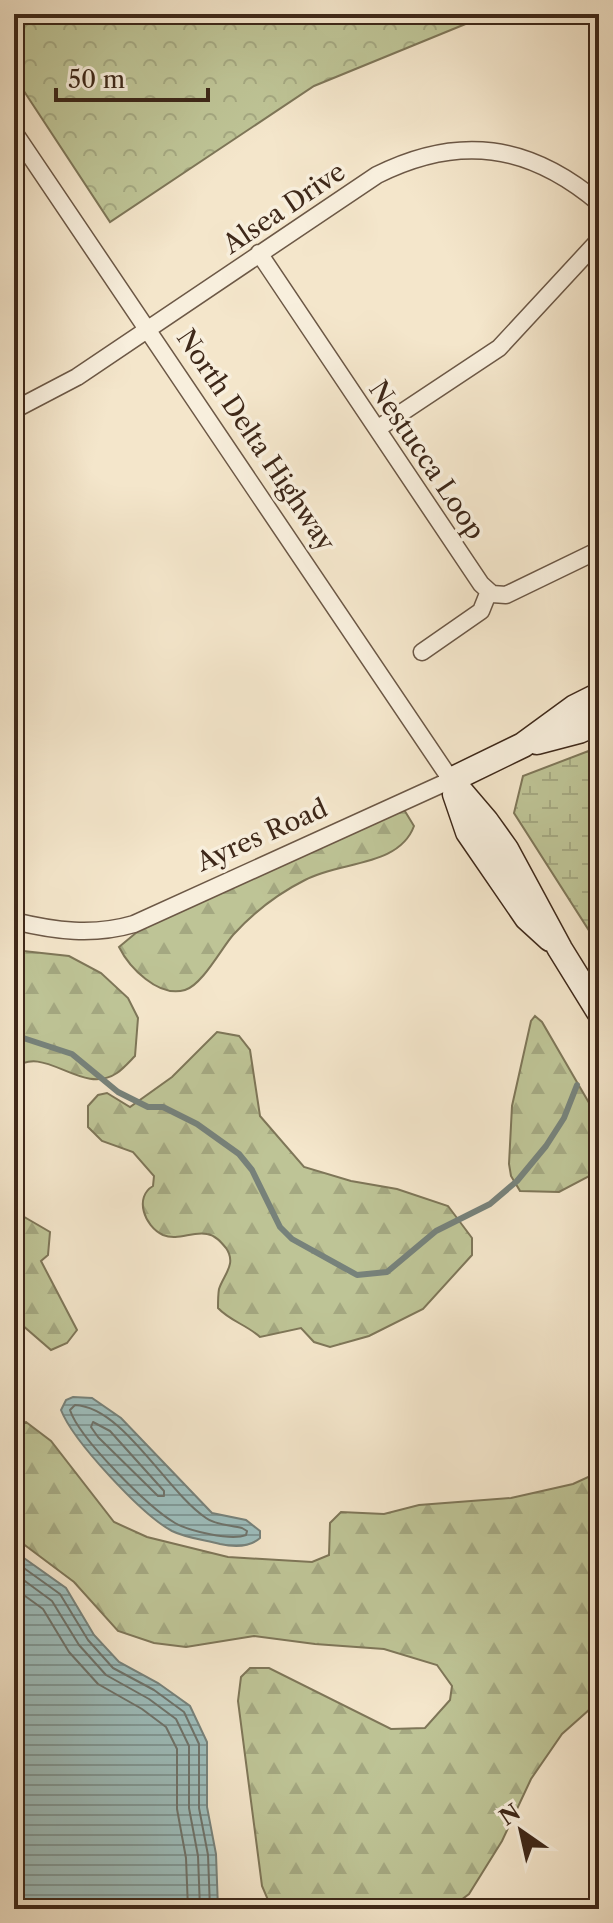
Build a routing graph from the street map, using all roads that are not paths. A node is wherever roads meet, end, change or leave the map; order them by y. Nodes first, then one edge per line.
1 (14, 132) edge
2 (599, 203) edge
3 (599, 240) edge
4 (259, 253) junction
5 (146, 328) junction
6 (14, 410) edge
7 (377, 429) junction
8 (599, 550) edge
9 (489, 591) junction
10 (422, 652) dead end
11 (599, 695) edge
12 (599, 722) edge
13 (523, 745) junction
14 (451, 780) junction
15 (14, 921) edge
16 (599, 1012) edge

1 - 5 street, North Delta Highway
2 - 4 street, Alsea Drive
3 - 7 street
4 - 5 street, Alsea Drive
4 - 7 street, Nestucca Loop
5 - 6 street, Alsea Drive
5 - 14 street, North Delta Highway
7 - 9 street, Nestucca Loop
8 - 9 street
9 - 10 street
11 - 13 street, Ayres Road
12 - 13 street, Ayres Road
13 - 14 street, Ayres Road
14 - 15 street, Ayres Road
14 - 16 street, North Delta Highway

